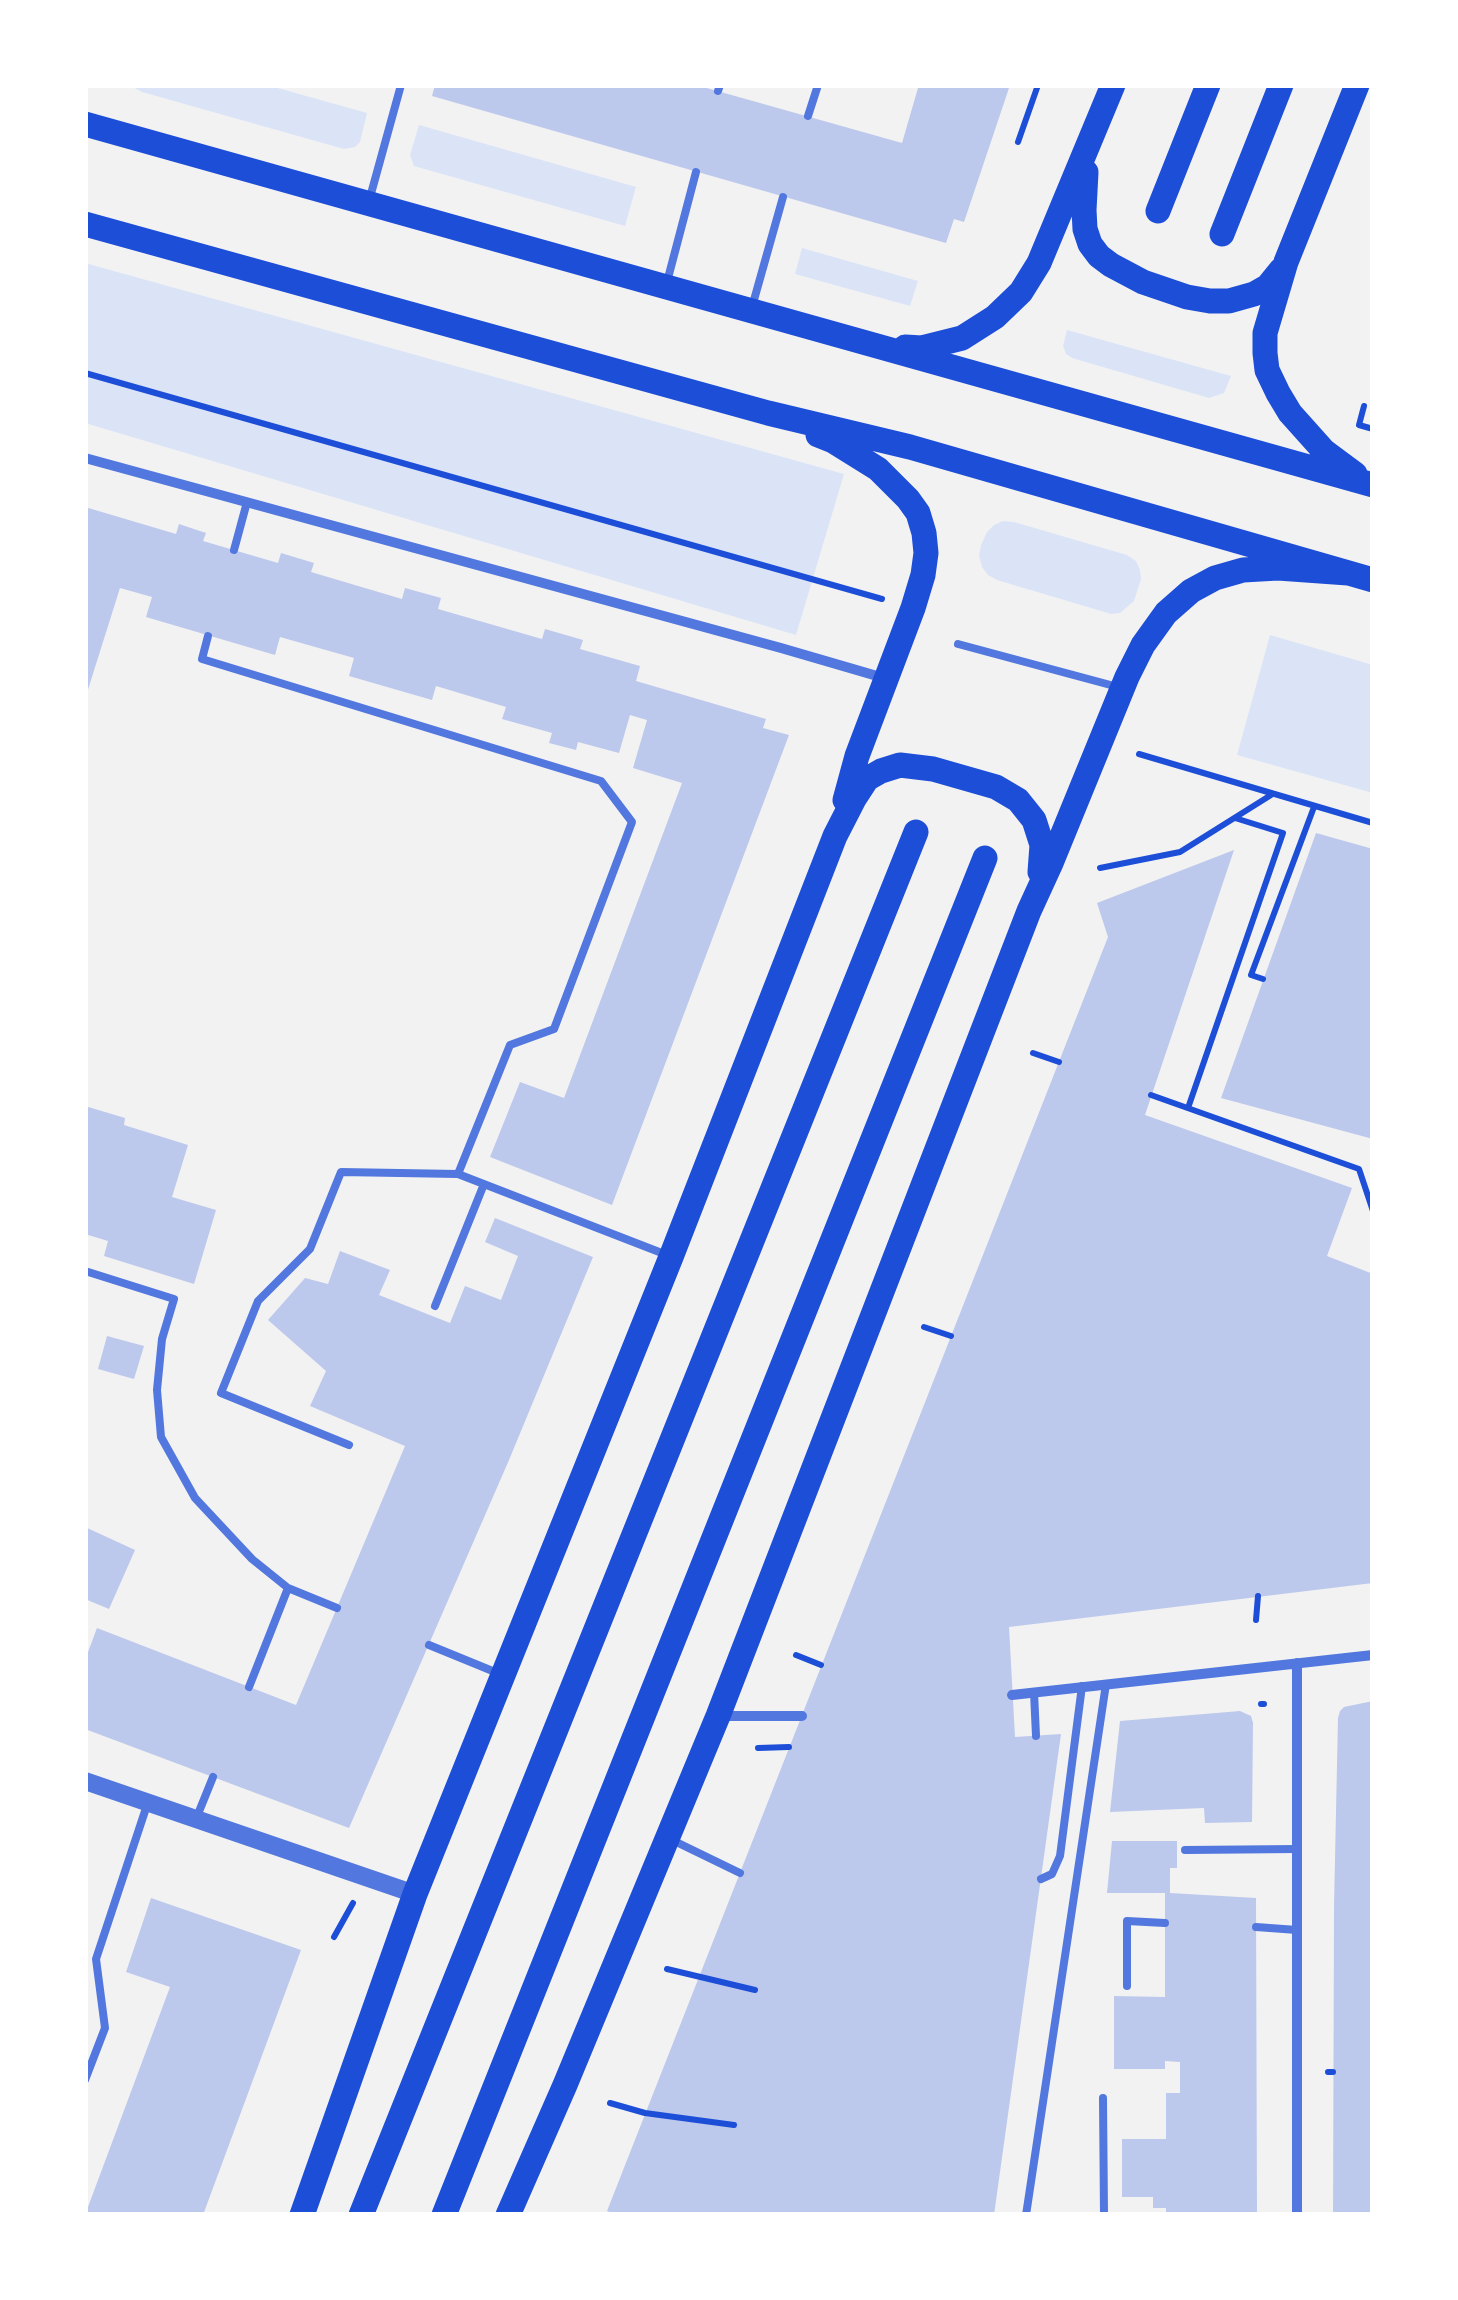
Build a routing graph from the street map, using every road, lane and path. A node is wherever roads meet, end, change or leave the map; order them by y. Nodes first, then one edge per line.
1 (401, 85) edge
2 (818, 85) edge
3 (1038, 85) edge
4 (1113, 85) edge
5 (1208, 85) edge
6 (1281, 85) edge
7 (1356, 85) edge
8 (808, 116) dead end
9 (85, 124) edge
10 (1018, 142) dead end
11 (1087, 152) junction
12 (696, 172) dead end
13 (783, 198) dead end
14 (369, 204) junction
15 (1158, 211) dead end
16 (85, 224) edge
17 (1222, 234) dead end
18 (1286, 262) junction
19 (666, 286) junction
20 (750, 311) junction
21 (860, 342) junction
22 (85, 373) edge
23 (1364, 406) dead end
24 (768, 413) junction
25 (1373, 429) edge
26 (85, 458) edge
27 (1373, 484) edge
28 (247, 502) junction
29 (234, 550) dead end
30 (1361, 577) edge
31 (894, 602) dead end
32 (208, 636) dead end
33 (958, 644) dead end
34 (886, 678) junction
35 (1123, 688) junction
36 (1139, 754) dead end
37 (1272, 795) junction
38 (1314, 807) junction
39 (1235, 818) junction
40 (1373, 823) edge
41 (916, 832) dead end
42 (835, 836) junction
43 (985, 858) dead end
44 (1100, 868) dead end
45 (1030, 911) junction
46 (1263, 980) dead end
47 (1033, 1054) dead end
48 (1059, 1062) dead end
49 (1151, 1095) dead end
50 (1188, 1108) junction
51 (458, 1174) junction
52 (484, 1184) junction
53 (1373, 1211) edge
54 (671, 1257) junction
55 (85, 1271) edge
56 (435, 1306) dead end
57 (924, 1327) dead end
58 (951, 1336) dead end
59 (348, 1444) dead end
60 (288, 1588) junction
61 (1258, 1596) dead end
62 (337, 1608) dead end
63 (1256, 1620) dead end
64 (429, 1645) dead end
65 (796, 1654) dead end
66 (1373, 1654) edge
67 (1297, 1663) junction
68 (821, 1665) dead end
69 (504, 1676) junction
70 (1106, 1684) junction
71 (1082, 1686) junction
72 (249, 1687) dead end
73 (1034, 1692) junction
74 (1012, 1695) dead end
75 (718, 1716) junction
76 (802, 1716) dead end
77 (1036, 1736) dead end
78 (789, 1747) dead end
79 (758, 1748) dead end
80 (213, 1777) dead end
81 (85, 1781) edge
82 (148, 1802) junction
83 (196, 1819) junction
84 (668, 1838) junction
85 (1297, 1849) junction
86 (1185, 1850) dead end
87 (740, 1873) dead end
88 (1041, 1879) dead end
89 (415, 1894) junction
90 (354, 1900) dead end
91 (1165, 1923) dead end
92 (1256, 1927) dead end
93 (1297, 1930) junction
94 (334, 1936) dead end
95 (667, 1968) dead end
96 (1127, 1986) dead end
97 (755, 1990) dead end
98 (85, 2080) edge
99 (1104, 2098) dead end
100 (610, 2103) dead end
101 (734, 2125) dead end
102 (302, 2215) edge
103 (362, 2215) edge
104 (444, 2215) edge
105 (508, 2215) edge
106 (1026, 2215) edge
107 (1104, 2215) edge
108 (1297, 2215) edge

1 - 14 lane
2 - 8 lane
3 - 10 path
4 - 11 main road
5 - 15 main road
6 - 17 main road
7 - 18 main road
9 - 14 main road
11 - 18 main road
11 - 21 main road
12 - 19 lane
13 - 20 lane
14 - 19 main road
16 - 24 main road
18 - 27 main road
19 - 20 main road
20 - 21 main road
21 - 27 main road
22 - 31 path
23 - 25 path
24 - 30 main road
24 - 34 main road
26 - 28 street
28 - 29 lane
28 - 34 street
30 - 35 main road
32 - 51 lane
33 - 35 lane
34 - 42 main road
35 - 45 main road
36 - 37 path
37 - 38 path
37 - 39 path
38 - 40 path
38 - 46 path
39 - 44 path
39 - 50 path
41 - 103 main road
42 - 45 main road
42 - 54 main road
43 - 104 main road
45 - 75 main road
47 - 48 path
49 - 50 path
50 - 53 path
51 - 52 lane
51 - 59 lane
52 - 54 lane
52 - 56 lane
54 - 69 main road
55 - 60 lane
57 - 58 path
60 - 62 lane
60 - 72 lane
61 - 63 path
64 - 69 lane
65 - 68 path
66 - 67 street
67 - 70 street
67 - 85 street
69 - 89 main road
70 - 71 street
70 - 106 lane
71 - 73 street
71 - 88 lane
73 - 74 street
73 - 77 lane
75 - 76 street
75 - 84 main road
78 - 79 path
80 - 83 lane
81 - 82 street
82 - 83 street
82 - 98 lane
83 - 89 street
84 - 87 lane
84 - 105 main road
85 - 86 lane
85 - 93 street
89 - 102 main road
90 - 94 path
91 - 96 lane
92 - 93 lane
93 - 108 street
95 - 97 path
99 - 107 lane
100 - 101 path

